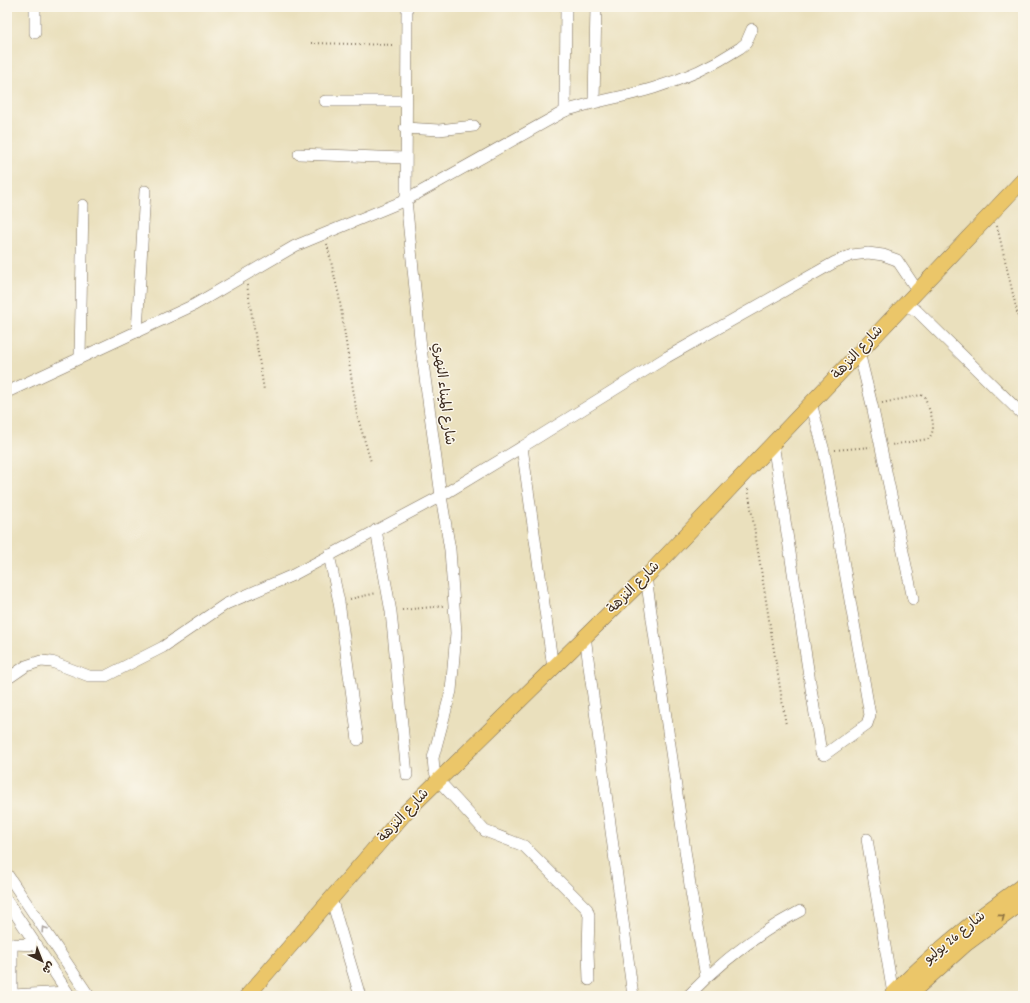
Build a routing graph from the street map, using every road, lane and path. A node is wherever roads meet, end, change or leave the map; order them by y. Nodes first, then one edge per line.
1 (35, 7) edge
2 (407, 7) edge
3 (566, 7) edge
4 (596, 7) edge
5 (752, 29) dead end
6 (35, 33) dead end
7 (311, 43) dead end
8 (407, 45) junction
9 (325, 100) dead end
10 (406, 101) junction
11 (594, 101) junction
12 (565, 111) junction
13 (474, 126) dead end
14 (405, 128) junction
15 (299, 154) dead end
16 (405, 158) junction
17 (1023, 180) edge
18 (145, 191) dead end
19 (406, 200) junction
20 (83, 205) dead end
21 (993, 211) junction
22 (325, 232) junction
23 (246, 274) junction
24 (917, 290) junction
25 (903, 305) junction
26 (137, 332) junction
27 (1023, 337) edge
28 (859, 352) junction
29 (80, 358) junction
30 (264, 390) dead end
31 (7, 392) edge
32 (811, 403) junction
33 (872, 405) junction
34 (1023, 415) edge
35 (773, 443) junction
36 (880, 446) junction
37 (522, 447) junction
38 (824, 451) junction
39 (371, 462) dead end
40 (745, 472) junction
41 (441, 496) junction
42 (376, 530) junction
43 (329, 555) junction
44 (646, 578) junction
45 (387, 591) junction
46 (913, 599) dead end
47 (339, 602) junction
48 (454, 604) junction
49 (391, 612) junction
50 (586, 636) junction
51 (553, 668) junction
52 (10, 677) dead end
53 (786, 725) dead end
54 (358, 740) dead end
55 (407, 775) dead end
56 (438, 780) junction
57 (867, 839) dead end
58 (7, 874) edge
59 (1023, 886) edge
60 (331, 898) junction
61 (7, 901) edge
62 (1023, 902) edge
63 (800, 911) dead end
64 (9, 944) edge
65 (37, 945) junction
66 (706, 977) junction
67 (590, 980) dead end
68 (69, 994) edge
69 (12, 995) edge
70 (892, 995) edge
71 (89, 996) edge
72 (247, 996) edge
73 (360, 996) edge
74 (633, 996) edge
75 (688, 996) edge
76 (908, 996) edge

1 - 6 street
2 - 8 street, شارع الميناء النهري
3 - 12 street
4 - 11 street
5 - 11 street
7 - 8 path
8 - 10 street, شارع الميناء النهري
9 - 10 street
10 - 14 street, شارع الميناء النهري
11 - 12 street
12 - 19 street
13 - 14 street
14 - 16 street, شارع الميناء النهري
15 - 16 street
16 - 19 street, شارع الميناء النهري
17 - 21 main road, شارع النزهة
18 - 26 street
19 - 22 street
19 - 41 street, شارع الميناء النهري
20 - 29 street
21 - 24 main road, شارع النزهة
21 - 27 path
22 - 23 street
22 - 39 path
23 - 26 street
23 - 30 path
24 - 25 main road, شارع النزهة
24 - 37 street
25 - 28 main road, شارع النزهة
25 - 34 street
26 - 29 street
28 - 32 main road, شارع النزهة
28 - 33 street
29 - 31 street
32 - 35 main road, شارع النزهة
32 - 38 street
33 - 36 street
33 - 36 path
35 - 38 street
35 - 40 main road, شارع النزهة
36 - 38 path
36 - 46 street
37 - 41 street
37 - 51 street
40 - 44 main road, شارع النزهة
40 - 53 path
41 - 42 street
41 - 48 street, شارع الميناء النهري
42 - 43 street
42 - 45 street
43 - 47 street
43 - 52 street
44 - 50 main road, شارع النزهة
44 - 66 street
45 - 47 path
45 - 49 street
47 - 54 street
48 - 49 path
48 - 56 street, شارع الميناء النهري
49 - 55 street
50 - 51 main road, شارع النزهة
50 - 74 street
51 - 56 main road, شارع النزهة
56 - 60 main road, شارع النزهة
56 - 67 street
57 - 70 street
71 -> 58 street
59 - 70 main road, شارع 26 يوليو
60 - 72 main road, شارع النزهة
60 - 73 street
61 - 65 street
76 -> 62 main road, شارع 26 يوليو
63 - 66 street
64 - 65 street
64 - 69 street
65 - 68 street
66 - 75 street
68 - 69 street

